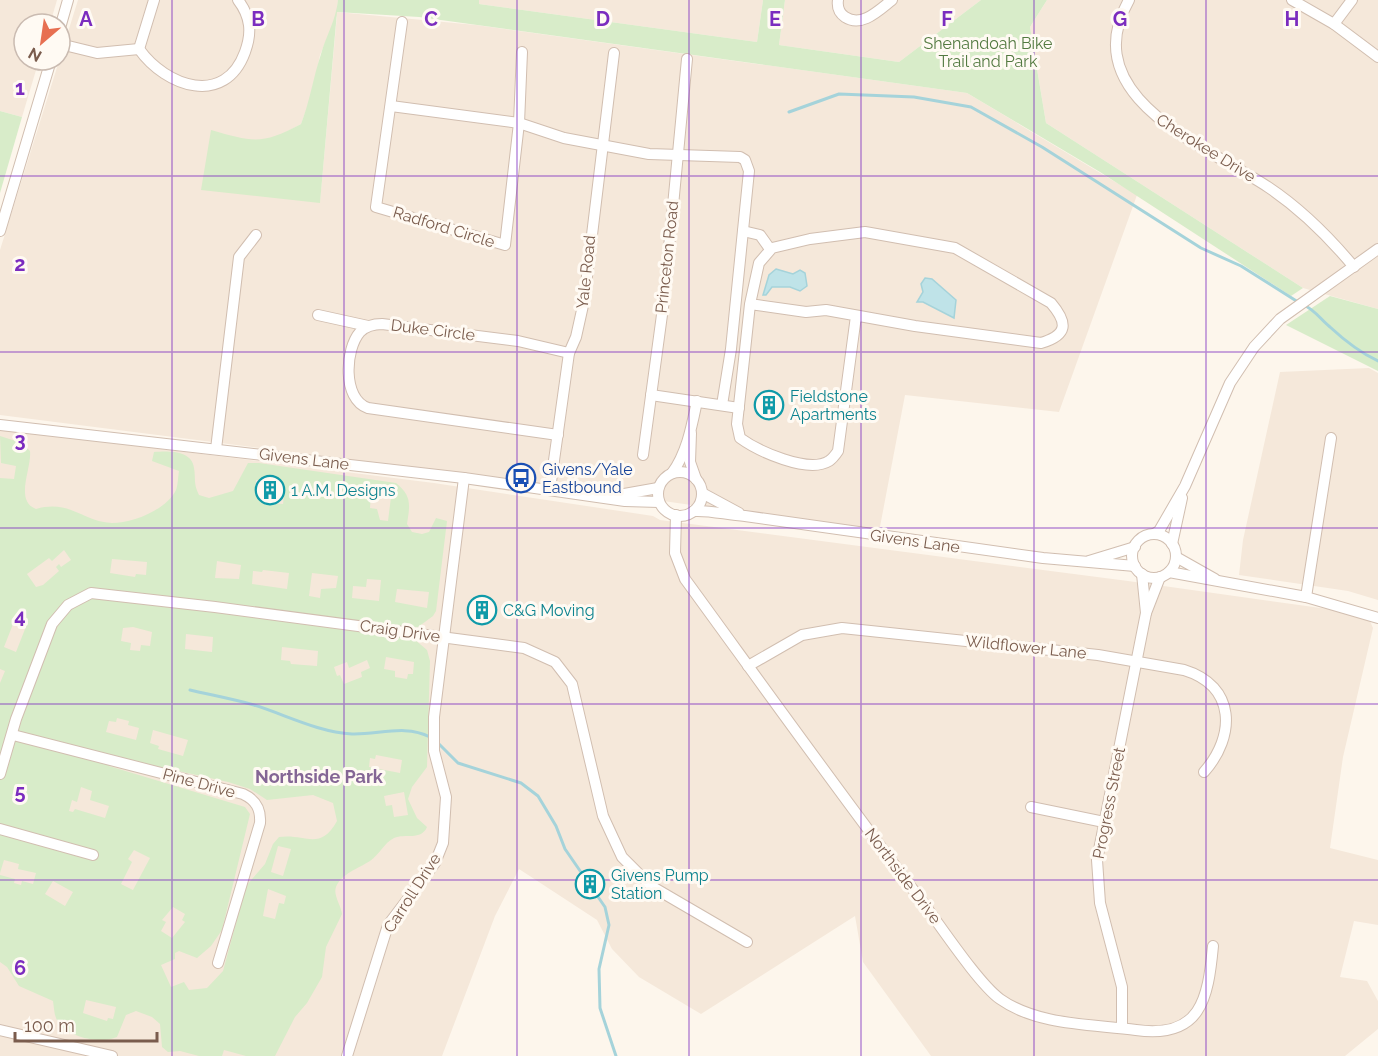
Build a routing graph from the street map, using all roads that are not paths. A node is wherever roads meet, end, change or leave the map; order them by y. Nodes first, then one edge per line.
1 (154, 0) edge
2 (238, 0) edge
3 (838, 0) edge
4 (892, 0) edge
5 (1129, 0) edge
6 (1292, 0) edge
7 (1352, 0) edge
8 (402, 22) dead end
9 (1334, 24) junction
10 (72, 47) edge
11 (139, 49) junction
12 (522, 52) dead end
13 (614, 53) dead end
14 (1378, 57) edge
15 (687, 59) dead end
16 (47, 72) edge
17 (391, 106) junction
18 (519, 123) junction
19 (604, 146) junction
20 (676, 156) junction
21 (0, 231) edge
22 (743, 231) junction
23 (256, 235) dead end
24 (770, 249) junction
25 (1378, 249) edge
26 (1354, 267) junction
27 (750, 304) junction
28 (318, 315) dead end
29 (856, 316) junction
30 (368, 326) junction
31 (569, 353) junction
32 (651, 395) junction
33 (697, 401) junction
34 (722, 405) junction
35 (739, 408) junction
36 (0, 425) edge
37 (691, 433) junction
38 (558, 435) junction
39 (1332, 438) dead end
40 (216, 448) junction
41 (643, 454) dead end
42 (672, 473) junction
43 (464, 478) junction
44 (696, 479) junction
45 (1185, 486) junction
46 (658, 488) junction
47 (550, 489) junction
48 (702, 493) junction
49 (607, 497) junction
50 (659, 502) junction
51 (694, 511) junction
52 (676, 515) junction
53 (745, 516) junction
54 (1154, 534) junction
55 (1172, 544) junction
56 (1135, 547) junction
57 (1176, 557) junction
58 (1085, 562) junction
59 (1139, 570) junction
60 (1165, 575) junction
61 (1218, 580) junction
62 (1306, 597) junction
63 (1146, 614) junction
64 (1378, 618) edge
65 (444, 638) junction
66 (1138, 661) junction
67 (748, 666) junction
68 (13, 735) junction
69 (1204, 772) dead end
70 (0, 774) edge
71 (1031, 807) dead end
72 (1104, 822) junction
73 (0, 829) edge
74 (93, 855) dead end
75 (747, 942) dead end
76 (1213, 946) dead end
77 (218, 963) dead end
78 (1122, 1028) junction
79 (0, 1030) edge
80 (112, 1056) edge
81 (347, 1056) edge

1 - 11 street
2 - 11 street
3 - 4 street
5 - 26 street, Cherokee Drive
6 - 9 street
7 - 9 street
8 - 17 street, Radford Circle
9 - 14 street
10 - 11 street
12 - 18 street, Radford Circle
13 - 19 street, Yale Road
15 - 20 street, Princeton Road
16 - 21 street
17 - 18 street
17 - 18 street, Radford Circle
18 - 19 street
19 - 20 street
19 - 31 street, Yale Road
20 - 22 street
20 - 32 street, Princeton Road
22 - 24 street
22 - 34 street
23 - 40 street
24 - 27 street
24 - 29 street
25 - 26 street
26 - 45 street
27 - 29 street
27 - 35 street
28 - 30 street
29 - 35 street
30 - 31 street, Duke Circle
30 - 38 street, Duke Circle
31 - 38 street, Yale Road
32 - 33 street
32 - 41 street, Princeton Road
33 - 34 street
33 - 37 street
34 - 35 street
36 - 40 street, Givens Lane
37 - 42 street
37 - 44 street
38 - 47 street, Yale Road
39 - 62 street
40 - 43 street, Givens Lane
42 - 44 street
42 - 46 street
43 - 47 street, Givens Lane
43 - 65 street, Carroll Drive
44 - 48 street
45 - 54 street
45 - 55 street
46 - 49 street, Givens Lane
46 - 50 street
47 - 49 street, Givens Lane
48 - 51 street
48 - 53 street, Givens Lane
49 - 50 street, Givens Lane
50 - 52 street
51 - 52 street
51 - 53 street, Givens Lane
52 - 67 street, Northside Drive
53 - 58 street, Givens Lane
54 - 55 street
54 - 56 street
55 - 57 street
56 - 58 street, Givens Lane
56 - 59 street
57 - 60 street
57 - 61 street
58 - 59 street, Givens Lane
59 - 60 street
59 - 63 street, Progress Street
60 - 61 street
60 - 63 street, Progress Street
61 - 62 street
62 - 64 street
63 - 66 street, Progress Street
65 - 68 street, Craig Drive
65 - 75 street, Craig Drive
65 - 81 street, Carroll Drive
66 - 67 street, Wildflower Lane
66 - 69 street, Wildflower Lane
66 - 72 street, Progress Street
67 - 78 street, Northside Drive
68 - 70 street, Craig Drive
68 - 77 street, Pine Drive
71 - 72 street
72 - 78 street, Progress Street
73 - 74 street
76 - 78 street, Northside Drive
79 - 80 street

